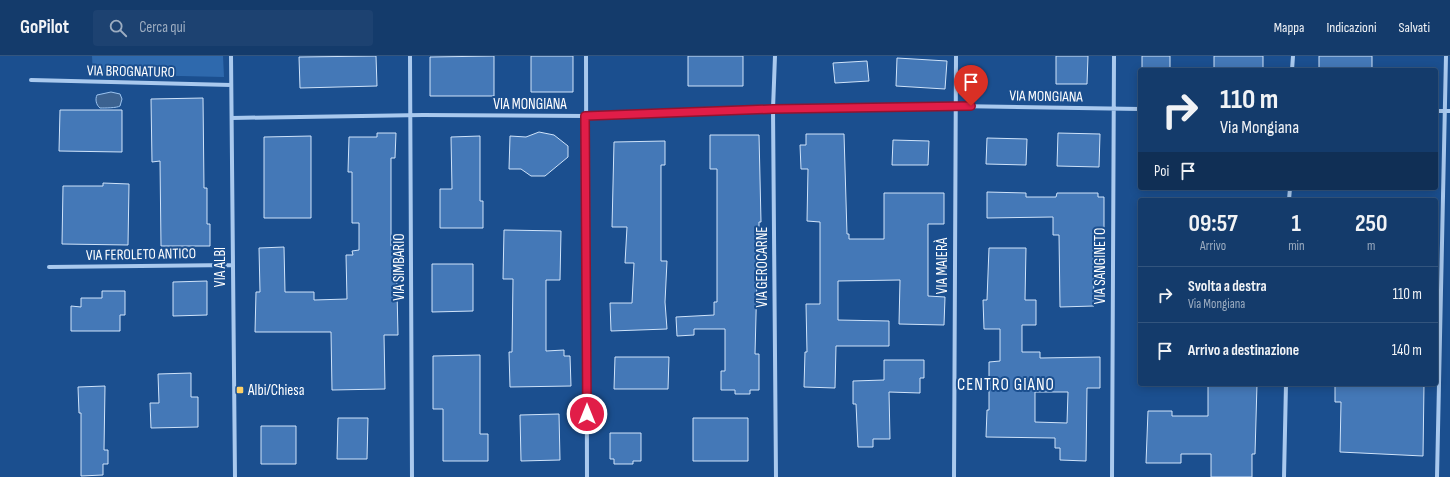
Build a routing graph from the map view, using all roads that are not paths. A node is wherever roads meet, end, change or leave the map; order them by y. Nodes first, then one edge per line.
1 (231, 56) edge
2 (410, 56) edge
3 (586, 56) edge
4 (775, 56) edge
5 (956, 56) edge
6 (1114, 56) edge
7 (1293, 56) edge
8 (1446, 56) edge
9 (1292, 68) edge
10 (31, 80) dead end
11 (231, 85) junction
12 (955, 106) junction
13 (773, 109) junction
14 (1113, 109) junction
15 (1138, 109) edge
16 (1448, 111) edge
17 (410, 116) junction
18 (585, 116) junction
19 (232, 118) junction
20 (232, 265) junction
21 (49, 267) dead end
22 (1286, 386) edge
23 (234, 477) edge
24 (412, 477) edge
25 (587, 477) edge
26 (776, 477) edge
27 (954, 477) edge
28 (1112, 477) edge
29 (1284, 477) edge
30 (1437, 477) edge

1 - 11 street, VIA ALBI
2 - 17 street, VIA SIMBARIO
3 - 18 street
4 - 13 street, VIA GEROCARNE
5 - 12 street, VIA MAIERÀ
6 - 14 street, VIA SANGINETO
7 - 9 street
8 - 16 street
10 - 11 street, VIA BROGNATURO
11 - 19 street, VIA ALBI
12 - 13 street, VIA MONGIANA
12 - 14 street, VIA MONGIANA
12 - 27 street, VIA MAIERÀ
13 - 18 street, VIA MONGIANA
13 - 26 street, VIA GEROCARNE
14 - 15 street, VIA MONGIANA
14 - 28 street, VIA SANGINETO
16 - 30 street
17 - 18 street, VIA MONGIANA
17 - 19 street, VIA MONGIANA
17 - 24 street, VIA SIMBARIO
18 - 25 street
19 - 20 street, VIA ALBI
20 - 21 street, VIA FEROLETO ANTICO
20 - 23 street, VIA ALBI
22 - 29 street

